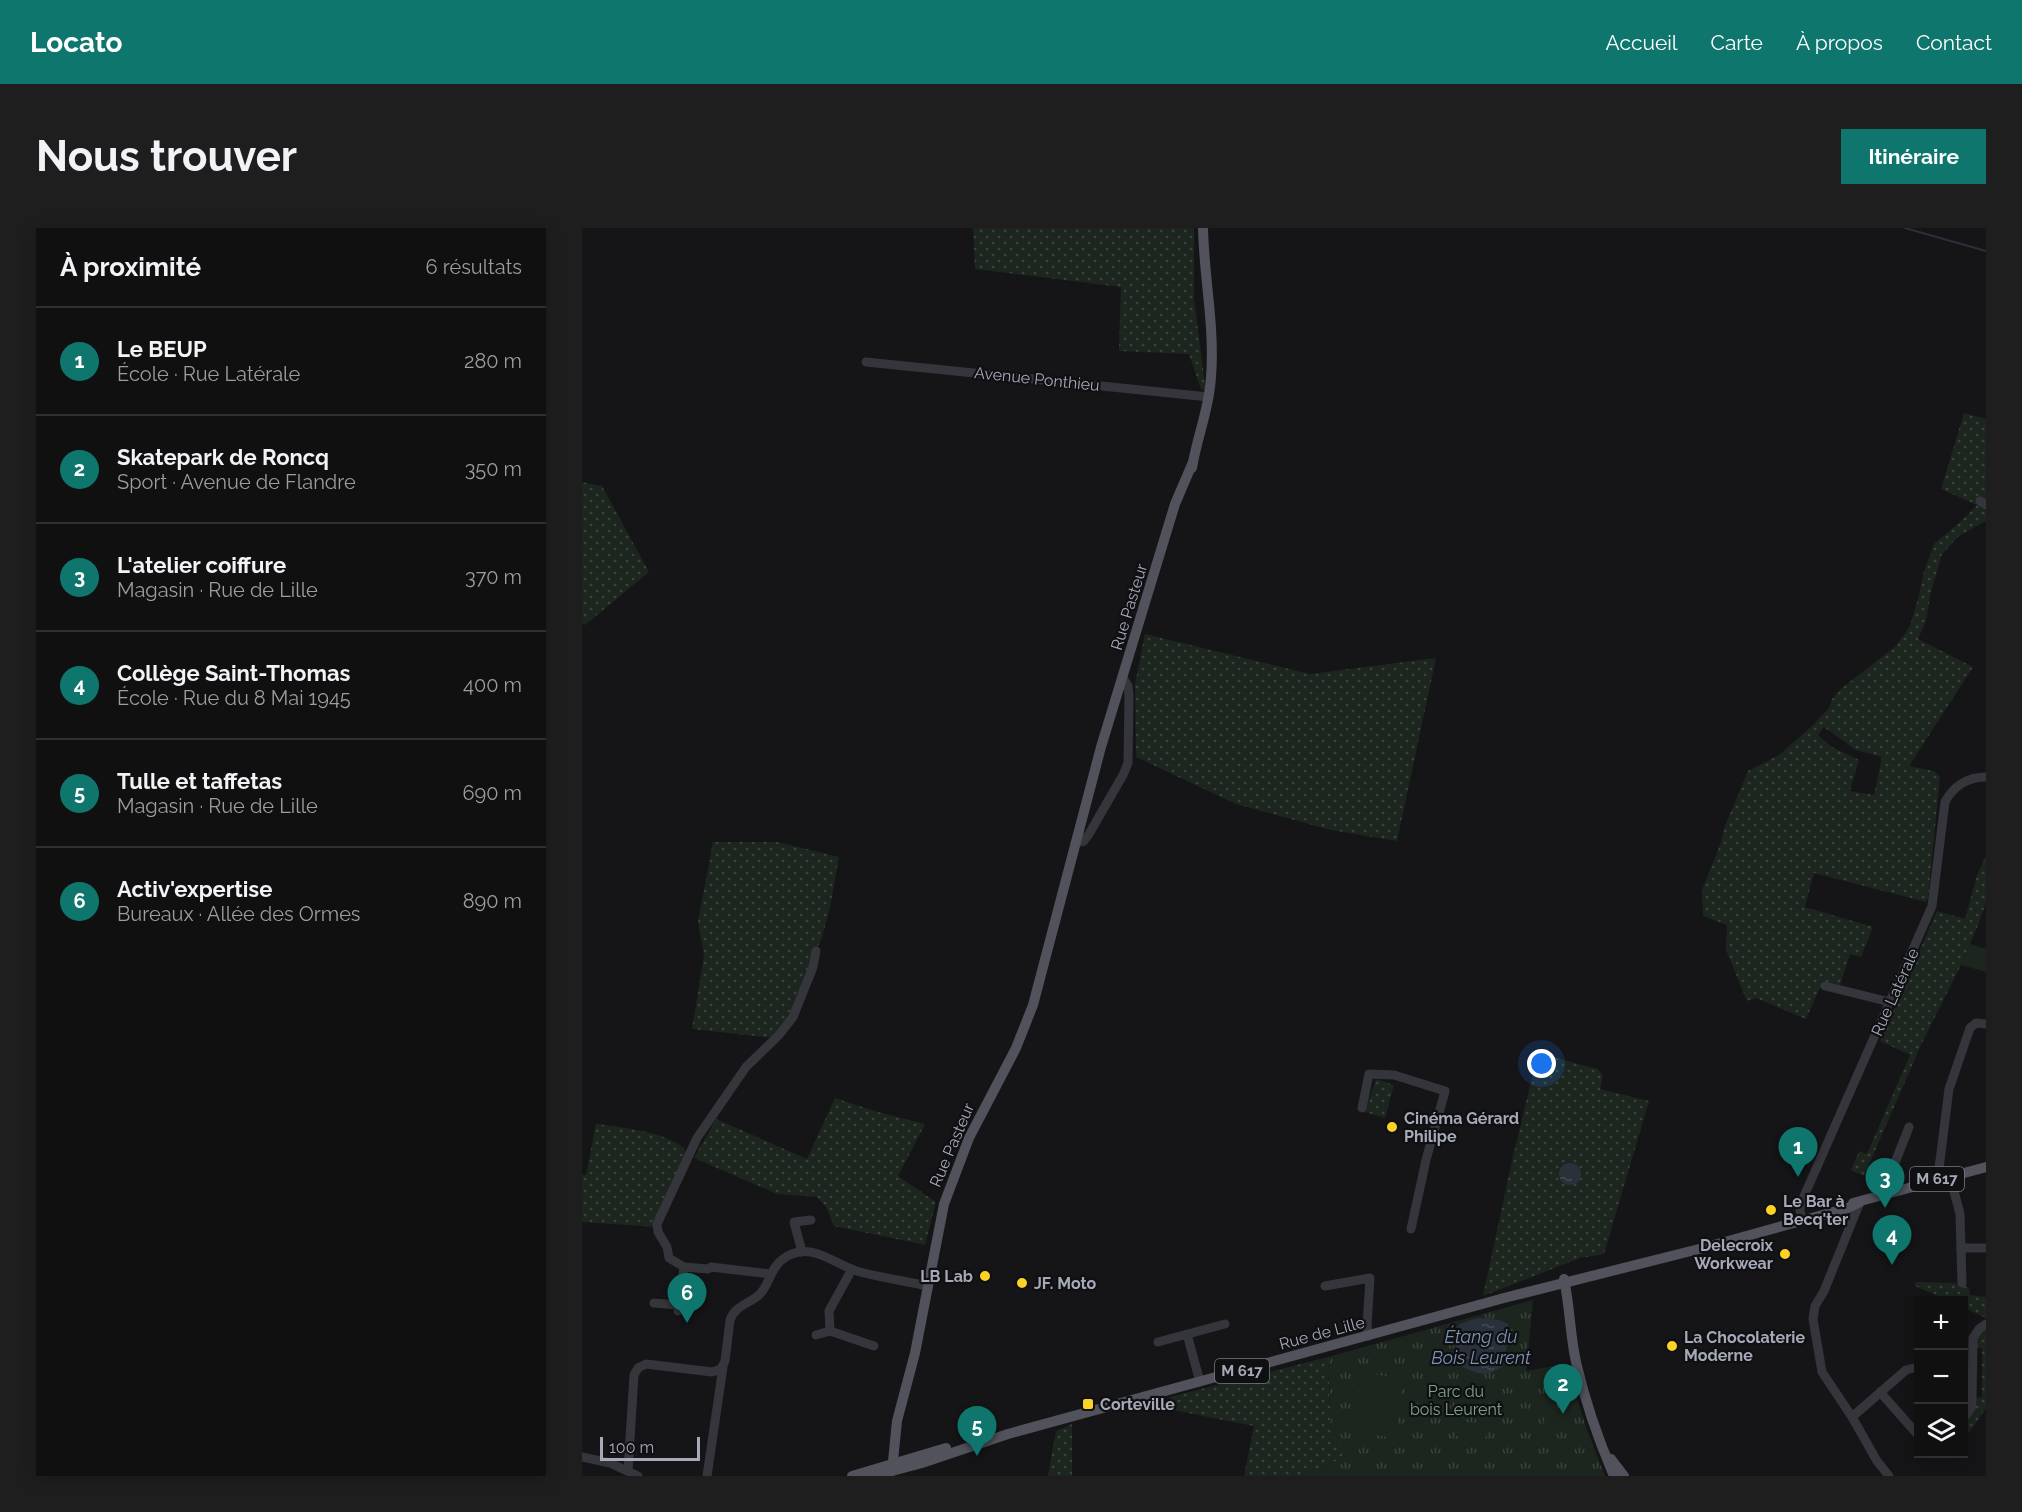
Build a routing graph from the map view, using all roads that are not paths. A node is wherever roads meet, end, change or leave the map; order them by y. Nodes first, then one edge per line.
1 (1203, 228) edge
2 (866, 362) dead end
3 (1209, 397) junction
4 (1123, 678) junction
5 (1986, 777) edge
6 (1075, 843) junction
7 (816, 951) dead end
8 (1825, 986) dead end
9 (1890, 1002) junction
10 (1986, 1024) edge
11 (1362, 1108) dead end
12 (1909, 1127) dead end
13 (1986, 1168) edge
14 (1946, 1180) junction
15 (1888, 1194) junction
16 (1860, 1202) junction
17 (1801, 1218) junction
18 (812, 1220) dead end
19 (1411, 1229) dead end
20 (1961, 1248) junction
21 (1986, 1248) edge
22 (802, 1252) junction
23 (684, 1267) junction
24 (852, 1269) junction
25 (771, 1274) junction
26 (1565, 1281) junction
27 (1962, 1283) dead end
28 (928, 1286) junction
29 (1325, 1286) dead end
30 (654, 1303) dead end
31 (1225, 1324) dead end
32 (1986, 1324) edge
33 (830, 1331) junction
34 (1187, 1334) junction
35 (816, 1335) dead end
36 (1369, 1336) junction
37 (1158, 1342) dead end
38 (874, 1346) dead end
39 (723, 1367) junction
40 (1914, 1368) edge
41 (1200, 1382) junction
42 (1880, 1392) junction
43 (1968, 1412) edge
44 (1851, 1417) junction
45 (1914, 1430) edge
46 (1597, 1431) junction
47 (582, 1457) edge
48 (888, 1470) edge
49 (628, 1471) junction
50 (638, 1476) edge
51 (707, 1476) edge
52 (852, 1476) edge
53 (873, 1476) edge
54 (1614, 1476) edge
55 (1624, 1476) edge
56 (1889, 1476) edge

1 - 3 main road, Rue Pasteur
2 - 3 street, Avenue Ponthieu
3 - 4 main road, Rue Pasteur
4 - 6 main road, Rue Pasteur
4 - 6 street
5 - 9 street, Rue Latérale
6 - 28 main road, Rue Pasteur
7 - 23 street
8 - 9 street
9 - 17 street, Rue Latérale
10 - 14 street
11 - 19 street
12 - 15 street
13 - 14 main road, Rue de Lille / M 617
14 - 15 main road, Rue de Lille / M 617
14 - 20 street
15 - 16 main road, Rue de Lille / M 617
16 - 17 main road, Rue de Lille / M 617
16 - 44 street
17 - 26 main road, Rue de Lille / M 617
18 - 22 street
20 - 21 street
20 - 27 street
22 - 24 street
22 - 25 street
23 - 25 street
23 - 30 street
24 - 28 street
24 - 33 street
25 - 39 street
26 - 36 main road, Rue de Lille / M 617
26 - 46 main road
28 - 48 main road, Rue Pasteur
29 - 36 street
31 - 34 street
32 - 43 street
33 - 35 street
33 - 38 street
34 - 37 street
34 - 41 street
36 - 41 main road, Rue de Lille / M 617
39 - 49 street
39 - 51 street
40 - 42 street
41 - 48 main road, Rue de Lille / M 617
42 - 44 street
42 - 45 street
44 - 56 street
46 - 54 main road
46 - 55 main road
47 - 49 street
48 - 52 main road, Rue de Lille / M 617
48 - 53 main road, Rue de Lille / M 617
49 - 50 street

